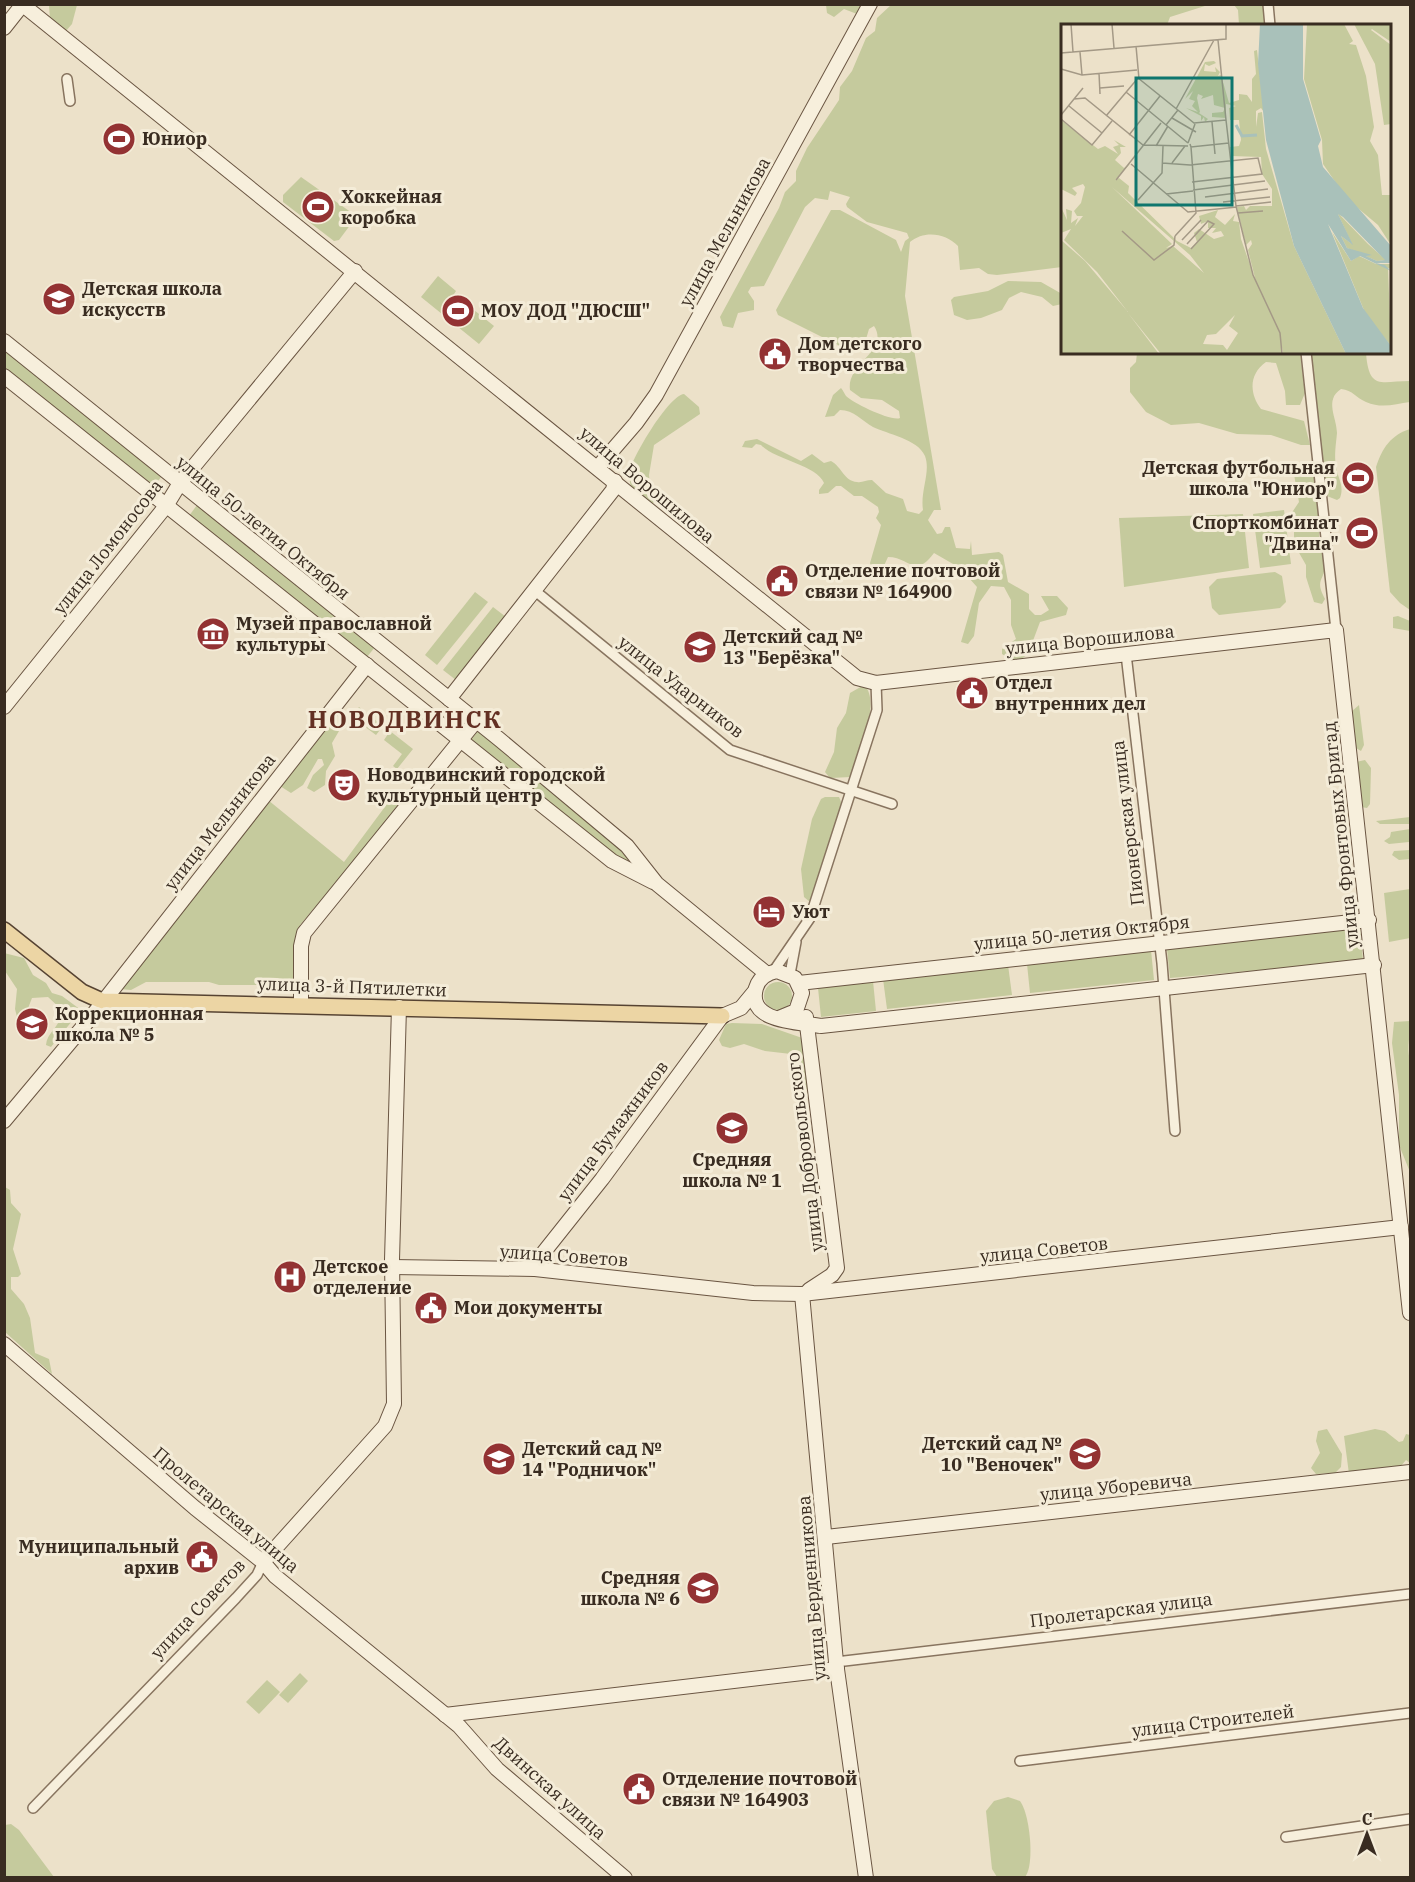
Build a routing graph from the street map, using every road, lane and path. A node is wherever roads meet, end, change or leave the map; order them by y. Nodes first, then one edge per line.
1 (870, 4) edge
2 (1268, 4) edge
3 (23, 5) edge
4 (36, 11) edge
5 (1270, 24) edge
6 (4, 28) edge
7 (67, 79) dead end
8 (70, 101) dead end
9 (355, 271) junction
10 (4, 342) edge
11 (1306, 354) edge
12 (4, 376) edge
13 (598, 467) junction
14 (615, 481) junction
15 (180, 483) junction
16 (166, 506) junction
17 (534, 590) junction
18 (1335, 630) junction
19 (1126, 654) junction
20 (367, 665) junction
21 (876, 683) junction
22 (449, 699) junction
23 (4, 706) edge
24 (476, 721) junction
25 (460, 740) junction
26 (853, 791) junction
27 (892, 804) dead end
28 (657, 884) junction
29 (1369, 920) junction
30 (4, 930) edge
31 (797, 937) junction
32 (1159, 943) junction
33 (1374, 965) junction
34 (794, 978) junction
35 (764, 980) junction
36 (1164, 988) junction
37 (802, 997) junction
38 (102, 1001) junction
39 (301, 1004) junction
40 (399, 1006) junction
41 (765, 1014) junction
42 (722, 1016) junction
43 (779, 1018) junction
44 (807, 1023) junction
45 (4, 1121) edge
46 (1175, 1131) dead end
47 (1406, 1226) edge
48 (392, 1268) junction
49 (837, 1268) junction
50 (536, 1269) junction
51 (846, 1288) junction
52 (802, 1294) junction
53 (1410, 1313) edge
54 (4, 1344) edge
55 (1410, 1472) edge
56 (826, 1537) junction
57 (262, 1562) junction
58 (1410, 1594) edge
59 (836, 1666) junction
60 (426, 1700) joint
61 (473, 1710) junction
62 (1410, 1713) edge
63 (445, 1715) junction
64 (459, 1726) junction
65 (1020, 1761) dead end
66 (33, 1808) dead end
67 (1410, 1819) edge
68 (1286, 1837) dead end
69 (625, 1878) edge
70 (866, 1878) edge

1 - 13 street, улица Мельникова
2 - 5 street
3 - 4 street, улица Ворошилова
3 - 6 street
4 - 9 street, улица Ворошилова
7 - 8 street
9 - 13 street, улица Ворошилова
9 - 15 street, улица Ломоносова
10 - 15 street, улица 50-летия Октября
11 - 18 street, улица Фронтовых Бригад
12 - 16 street
13 - 14 street, улица Ворошилова
14 - 17 street
14 - 21 street, улица Ворошилова
15 - 16 street, улица Ломоносова
15 - 22 street, улица 50-летия Октября
16 - 20 street
16 - 23 street, улица Ломоносова
17 - 22 street
17 - 26 street, улица Ударников
18 - 19 street, улица Ворошилова
18 - 29 street, улица Фронтовых Бригад
19 - 21 street, улица Ворошилова
19 - 32 street, Пионерская улица
20 - 25 street
20 - 38 street, улица Мельникова
21 - 26 street
22 - 24 street, улица 50-летия Октября
24 - 25 street
24 - 28 street, улица 50-летия Октября
25 - 28 street
25 - 39 street
26 - 27 street, улица Ударников
26 - 31 street
28 - 35 street, улица 50-летия Октября
29 - 32 street, улица 50-летия Октября
29 - 33 street, улица Фронтовых Бригад
30 - 38 main road, улица 3-й Пятилетки
31 - 34 street
31 - 35 street
32 - 34 street, улица 50-летия Октября
32 - 36 street, Пионерская улица
33 - 36 street
33 - 47 street, улица Фронтовых Бригад
34 - 35 street
34 - 37 street
35 - 41 street
35 - 42 street
36 - 44 street
36 - 46 street, Пионерская улица
37 - 43 street
37 - 44 street, улица Добровольского
38 - 39 main road, улица 3-й Пятилетки
38 - 45 street, улица Мельникова
39 - 40 main road, улица 3-й Пятилетки
40 - 42 main road, улица 3-й Пятилетки
40 - 48 street
41 - 42 street
41 - 43 street
42 - 50 street, улица Бумажников
43 - 44 street
44 - 49 street, улица Добровольского
47 - 51 street, улица Советов
47 - 53 street, улица Фронтовых Бригад
48 - 50 street, улица Советов
48 - 57 street, улица Советов
49 - 51 street
49 - 52 street, улица Добровольского
50 - 52 street, улица Советов
51 - 52 street, улица Советов
52 - 56 street, улица Берденникова
54 - 57 street, Пролетарская улица
55 - 56 street, улица Уборевича
56 - 59 street, улица Берденникова
57 - 60 street, Пролетарская улица
57 - 66 street, улица Советов
58 - 59 street, Пролетарская улица
59 - 61 street, Пролетарская улица
59 - 70 street, улица Берденникова
60 - 63 street, Двинская улица
61 - 63 street, Пролетарская улица
61 - 64 street
62 - 65 street, улица Строителей
63 - 64 street, Двинская улица
64 - 69 street, Двинская улица
67 - 68 street

